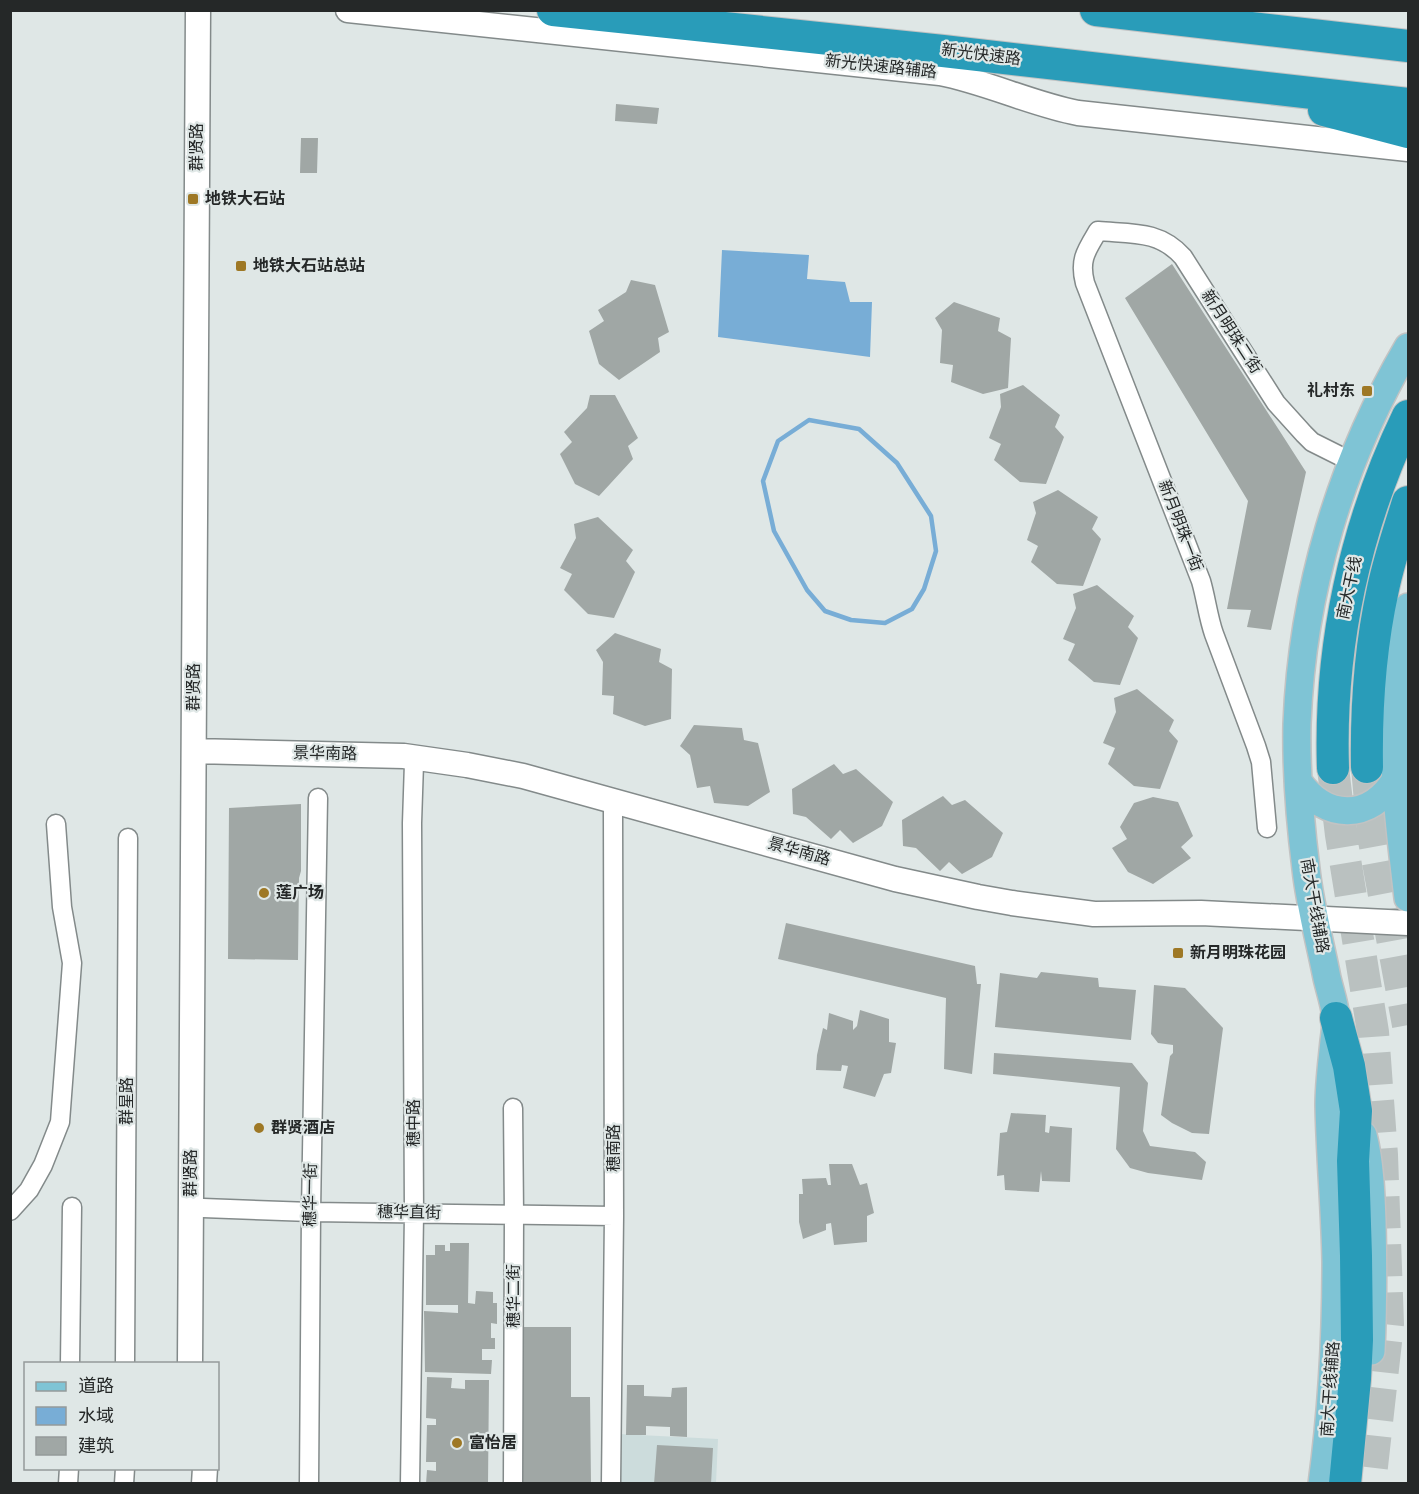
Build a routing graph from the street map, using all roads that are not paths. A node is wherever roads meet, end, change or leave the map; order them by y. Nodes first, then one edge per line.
1 (198, 10) edge
2 (214, 10) edge
3 (348, 10) edge
4 (553, 10) edge
5 (1096, 10) edge
6 (1408, 26) edge
7 (1303, 34) junction
8 (1408, 46) edge
9 (1228, 84) junction
10 (1408, 104) edge
11 (1408, 132) edge
12 (1408, 149) edge
13 (208, 214) dead end
14 (1098, 231) joint
15 (1408, 347) edge
16 (1408, 416) edge
17 (1352, 462) junction
18 (1408, 502) edge
19 (1408, 607) edge
20 (202, 751) junction
21 (414, 763) dead end
22 (1367, 767) tunnel mouth
23 (1333, 768) tunnel mouth
24 (1396, 779) junction
25 (1298, 781) junction
26 (318, 798) dead end
27 (613, 812) dead end
28 (56, 824) dead end
29 (1267, 828) dead end
30 (128, 838) dead end
31 (1408, 898) edge
32 (1315, 918) junction
33 (1408, 923) edge
34 (1336, 1018) junction
35 (513, 1108) dead end
36 (1356, 1111) junction
37 (72, 1207) dead end
38 (203, 1208) junction
39 (10, 1211) edge
40 (311, 1212) junction
41 (414, 1214) junction
42 (514, 1215) junction
43 (614, 1216) junction
44 (70, 1362) edge
45 (125, 1362) edge
46 (190, 1362) edge
47 (205, 1362) edge
48 (205, 1362) edge
49 (309, 1484) edge
50 (410, 1484) edge
51 (513, 1484) edge
52 (611, 1484) edge
53 (1322, 1484) edge
54 (1345, 1484) edge
55 (1359, 1484) edge

1 - 20 main road, 群贤路
2 - 20 main road, 群贤路
3 - 12 main road, 新光快速路辅路
4 - 9 highway, 新光快速路
5 - 7 highway
6 - 7 highway
7 - 8 highway
9 - 10 highway, 新光快速路
9 - 11 highway
13 - 20 main road, 群贤路
14 - 17 street, 新月明珠二街
14 - 29 street, 新月明珠一街
15 - 17 main road, 南大干线辅路
16 - 23 highway, 南大干线
17 - 25 main road, 南大干线辅路
18 - 22 highway, 南大干线
19 - 24 main road
20 - 32 main road, 景华南路
20 - 38 main road, 群贤路
20 - 46 main road, 群贤路
20 - 47 main road, 群贤路
21 - 41 street, 穗中路
24 - 25 main road
24 - 31 main road
25 - 32 main road, 南大干线辅路
26 - 40 street, 穗华一街
27 - 43 street, 穗南路
28 - 39 street
30 - 45 street, 群星路
32 - 33 main road, 景华南路
32 - 34 main road, 南大干线辅路
34 - 36 highway
34 - 53 main road, 南大干线辅路
35 - 42 street, 穗华二街
36 - 54 highway
36 - 55 main road
37 - 44 street
38 - 40 street, 穗华直街
38 - 48 main road, 群贤路
40 - 41 street, 穗华直街
40 - 49 street, 穗华一街
41 - 42 street, 穗华直街
41 - 50 street, 穗中路
42 - 43 street, 穗华直街
42 - 51 street, 穗华二街
43 - 52 street, 穗南路

